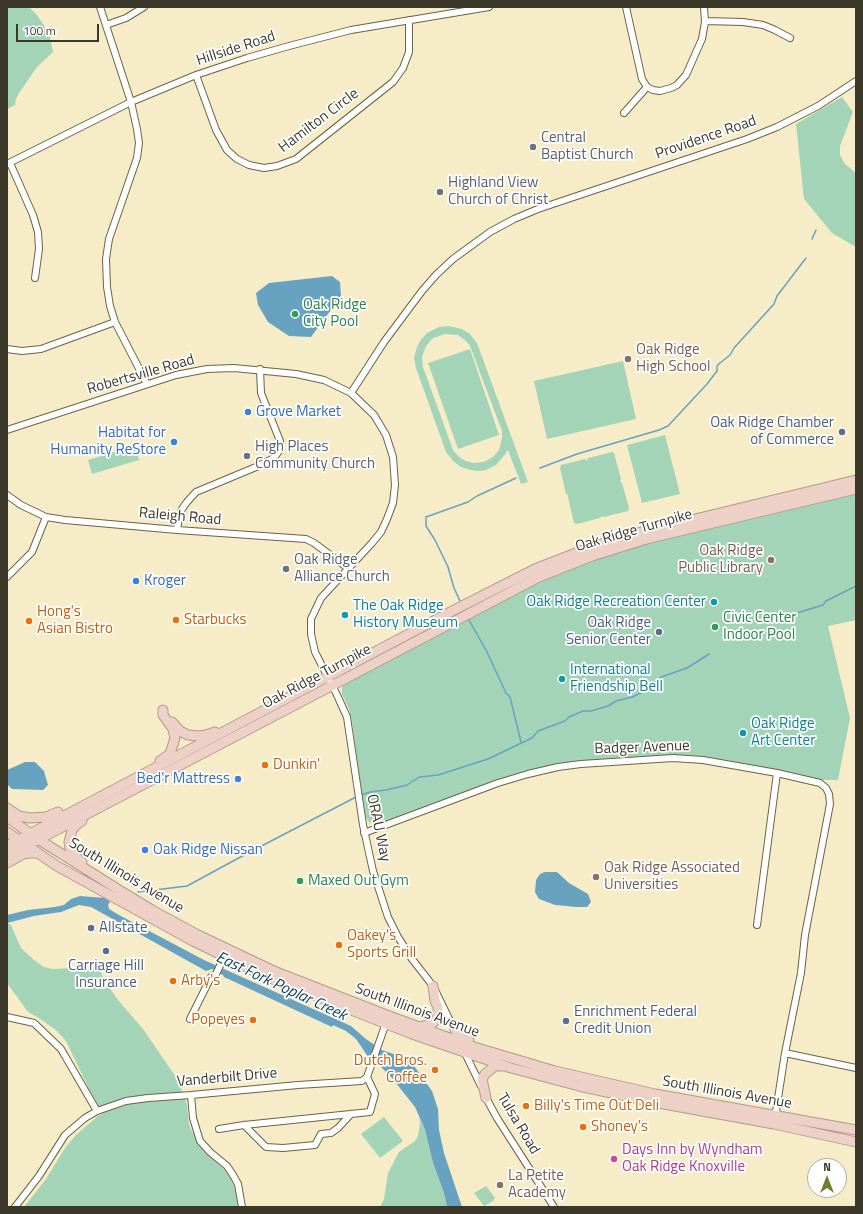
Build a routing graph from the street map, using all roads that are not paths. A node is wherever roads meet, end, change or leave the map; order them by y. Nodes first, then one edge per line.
1 (100, 7) edge
2 (144, 7) edge
3 (489, 7) edge
4 (626, 7) edge
5 (704, 7) edge
6 (409, 20) junction
7 (705, 21) junction
8 (106, 25) junction
9 (790, 38) dead end
10 (196, 75) junction
11 (856, 81) edge
12 (647, 87) junction
13 (131, 102) junction
14 (624, 113) dead end
15 (8, 164) edge
16 (35, 278) dead end
17 (115, 322) junction
18 (7, 349) edge
19 (260, 369) junction
20 (147, 384) junction
21 (351, 393) junction
22 (7, 430) edge
23 (856, 476) edge
24 (856, 480) edge
25 (856, 489) edge
26 (805, 492) junction
27 (7, 495) edge
28 (46, 517) junction
29 (177, 530) junction
30 (348, 568) junction
31 (7, 577) edge
32 (330, 681) junction
33 (270, 708) junction
34 (777, 773) junction
35 (119, 787) junction
36 (115, 799) junction
37 (7, 808) edge
38 (7, 816) edge
39 (7, 832) edge
40 (364, 833) junction
41 (34, 836) junction
42 (18, 840) junction
43 (7, 846) edge
44 (26, 846) junction
45 (36, 853) junction
46 (7, 856) edge
47 (7, 863) edge
48 (109, 884) junction
49 (757, 925) dead end
50 (223, 960) junction
51 (433, 986) junction
52 (7, 1017) edge
53 (190, 1019) dead end
54 (387, 1020) junction
55 (419, 1027) junction
56 (455, 1030) junction
57 (460, 1041) junction
58 (465, 1052) junction
59 (785, 1053) junction
60 (511, 1068) junction
61 (856, 1068) edge
62 (555, 1071) junction
63 (364, 1079) junction
64 (191, 1095) junction
65 (486, 1098) junction
66 (97, 1110) junction
67 (351, 1114) junction
68 (775, 1120) junction
69 (244, 1125) junction
70 (219, 1129) dead end
71 (856, 1130) edge
72 (856, 1142) edge
73 (15, 1207) edge
74 (242, 1207) edge
75 (554, 1207) edge

1 - 8 street
2 - 8 street
3 - 6 street, Hillside Road
4 - 12 street
5 - 7 street
6 - 10 street, Hillside Road
6 - 10 street, Hamilton Circle
7 - 9 street
7 - 12 street
8 - 13 street
10 - 13 street, Hillside Road
11 - 21 street, Providence Road
12 - 14 street
13 - 15 street, Hillside Road
13 - 17 street
15 - 16 street
17 - 18 street
17 - 20 street
19 - 20 street, Robertsville Road
19 - 21 street, Robertsville Road
19 - 29 street
20 - 22 street, Robertsville Road
21 - 30 street, Robertsville Road
23 - 26 highway
24 - 26 highway, Oak Ridge Turnpike
25 - 32 highway, Oak Ridge Turnpike
26 - 32 highway, Oak Ridge Turnpike
27 - 28 street, Raleigh Road
28 - 29 street, Raleigh Road
28 - 31 street
29 - 30 street, Raleigh Road
30 - 32 street, Robertsville Road
32 - 33 highway, Oak Ridge Turnpike
32 - 36 highway, Oak Ridge Turnpike
32 - 40 street, ORAU Way
33 - 35 highway, Oak Ridge Turnpike
33 - 35 highway
34 - 40 street, Badger Avenue
34 - 49 street
34 - 59 street, Badger Avenue
35 - 37 highway
35 - 41 highway, Oak Ridge Turnpike
36 - 41 highway, Oak Ridge Turnpike
36 - 48 highway
38 - 41 highway, South Illinois Avenue
39 - 42 highway, South Illinois Avenue
40 - 51 street, ORAU Way
41 - 42 highway, Oak Ridge Turnpike
41 - 44 highway, Oak Ridge Turnpike
41 - 48 highway, South Illinois Avenue
42 - 43 highway, Oak Ridge Turnpike
42 - 44 highway, South Illinois Avenue
44 - 45 highway, South Illinois Avenue
44 - 46 highway, Oak Ridge Turnpike
45 - 47 highway
45 - 50 highway, South Illinois Avenue
48 - 54 highway, South Illinois Avenue
50 - 53 street
50 - 54 highway, South Illinois Avenue
51 - 55 highway
51 - 56 street, ORAU Way
52 - 66 street
54 - 55 highway, South Illinois Avenue
54 - 58 highway, South Illinois Avenue
54 - 63 street
55 - 57 highway, South Illinois Avenue
56 - 57 street, ORAU Way
56 - 62 highway
57 - 58 street, ORAU Way
57 - 62 highway, South Illinois Avenue
58 - 60 highway, South Illinois Avenue
58 - 65 street, Tulsa Road
59 - 61 street
59 - 68 street, Badger Avenue
60 - 65 highway
60 - 68 highway, South Illinois Avenue
62 - 68 highway, South Illinois Avenue
63 - 64 street, Vanderbilt Drive
63 - 67 street
64 - 66 street, Vanderbilt Drive
64 - 74 street
65 - 75 street, Tulsa Road
66 - 73 street, Vanderbilt Drive
67 - 69 street
67 - 69 street
68 - 71 highway, South Illinois Avenue
68 - 72 highway, South Illinois Avenue
69 - 70 street

